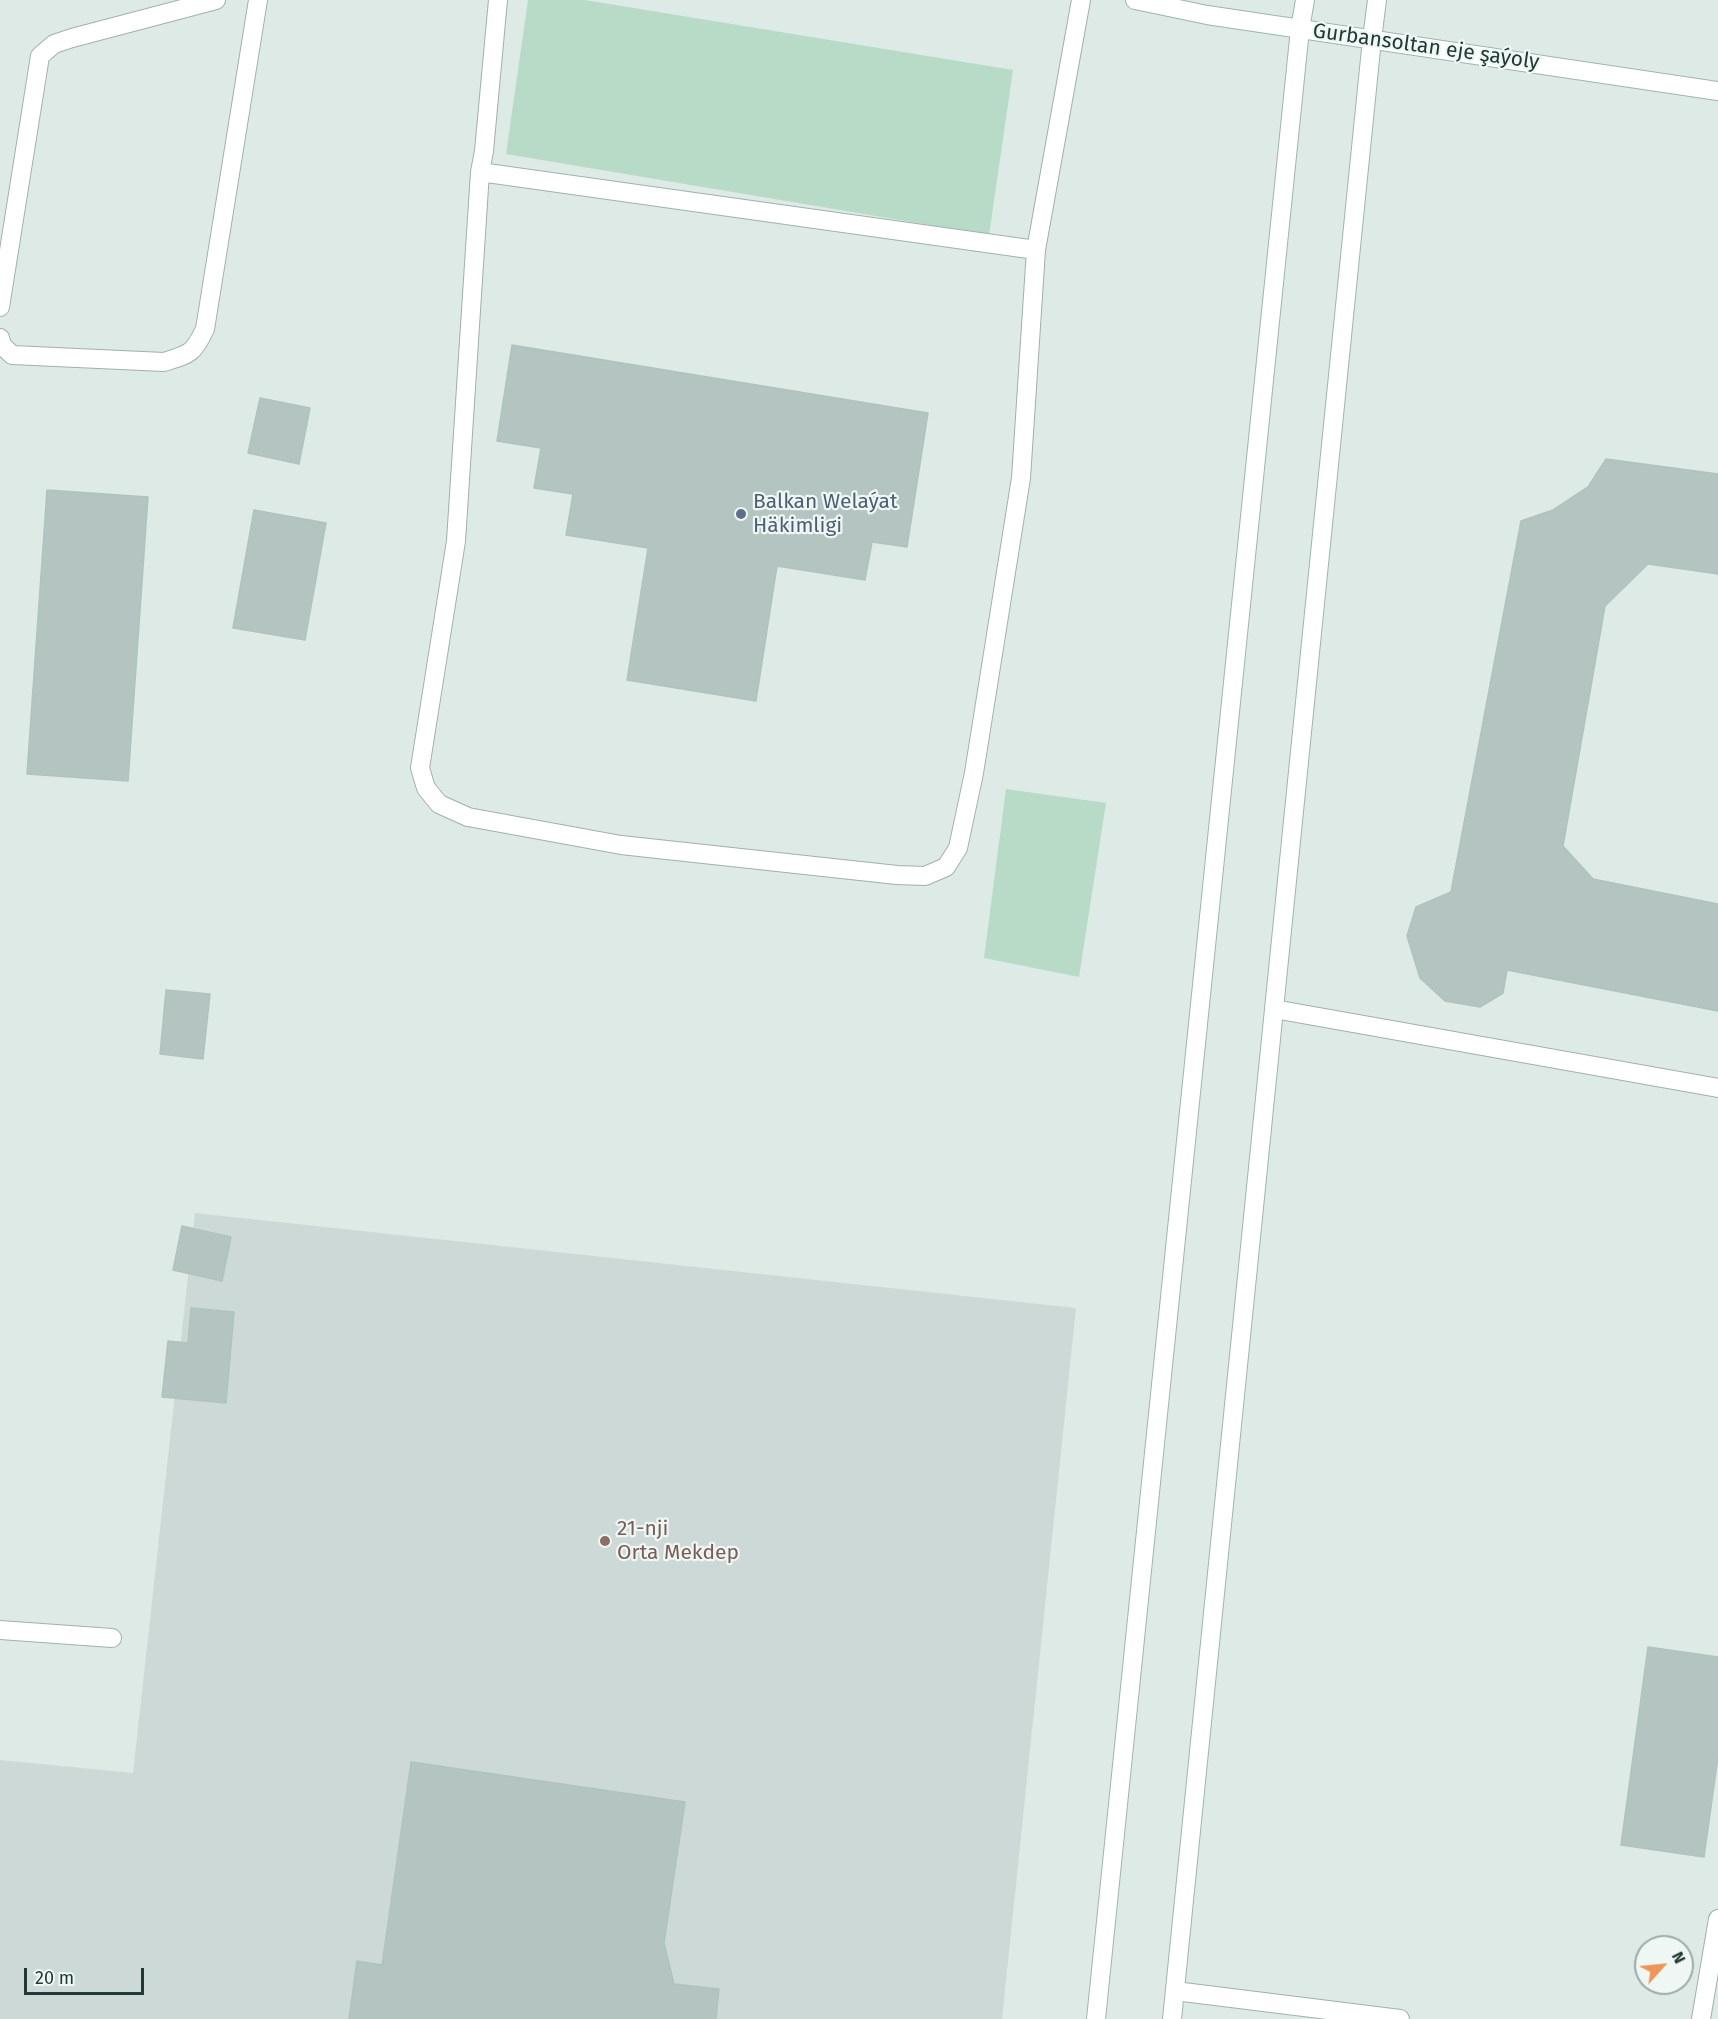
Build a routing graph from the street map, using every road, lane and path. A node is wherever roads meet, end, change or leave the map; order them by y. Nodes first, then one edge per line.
1 (216, 0) edge
2 (258, 0) edge
3 (498, 0) edge
4 (1080, 0) edge
5 (1135, 0) edge
6 (1305, 0) edge
7 (1377, 0) edge
8 (1300, 29) junction
9 (1372, 39) junction
10 (1718, 91) edge
11 (480, 172) junction
12 (1036, 250) junction
13 (0, 308) edge
14 (0, 338) edge
15 (1274, 1009) junction
16 (1718, 1088) edge
17 (0, 1630) edge
18 (112, 1638) dead end
19 (1718, 1919) edge
20 (1175, 1991) junction
21 (1096, 2019) edge
22 (1172, 2019) edge
23 (1400, 2019) edge
24 (1701, 2019) edge

1 - 13 street
2 - 14 street
3 - 11 street
4 - 12 street
5 - 8 street, Gurbansoltan eje şaýoly
6 - 8 street
7 - 9 street
8 - 9 street, Gurbansoltan eje şaýoly
8 - 21 street
9 - 10 street, Gurbansoltan eje şaýoly
9 - 15 street
11 - 12 street
11 - 12 street
15 - 16 street
15 - 20 street
17 - 18 street
19 - 24 street
20 - 22 street
20 - 23 street

